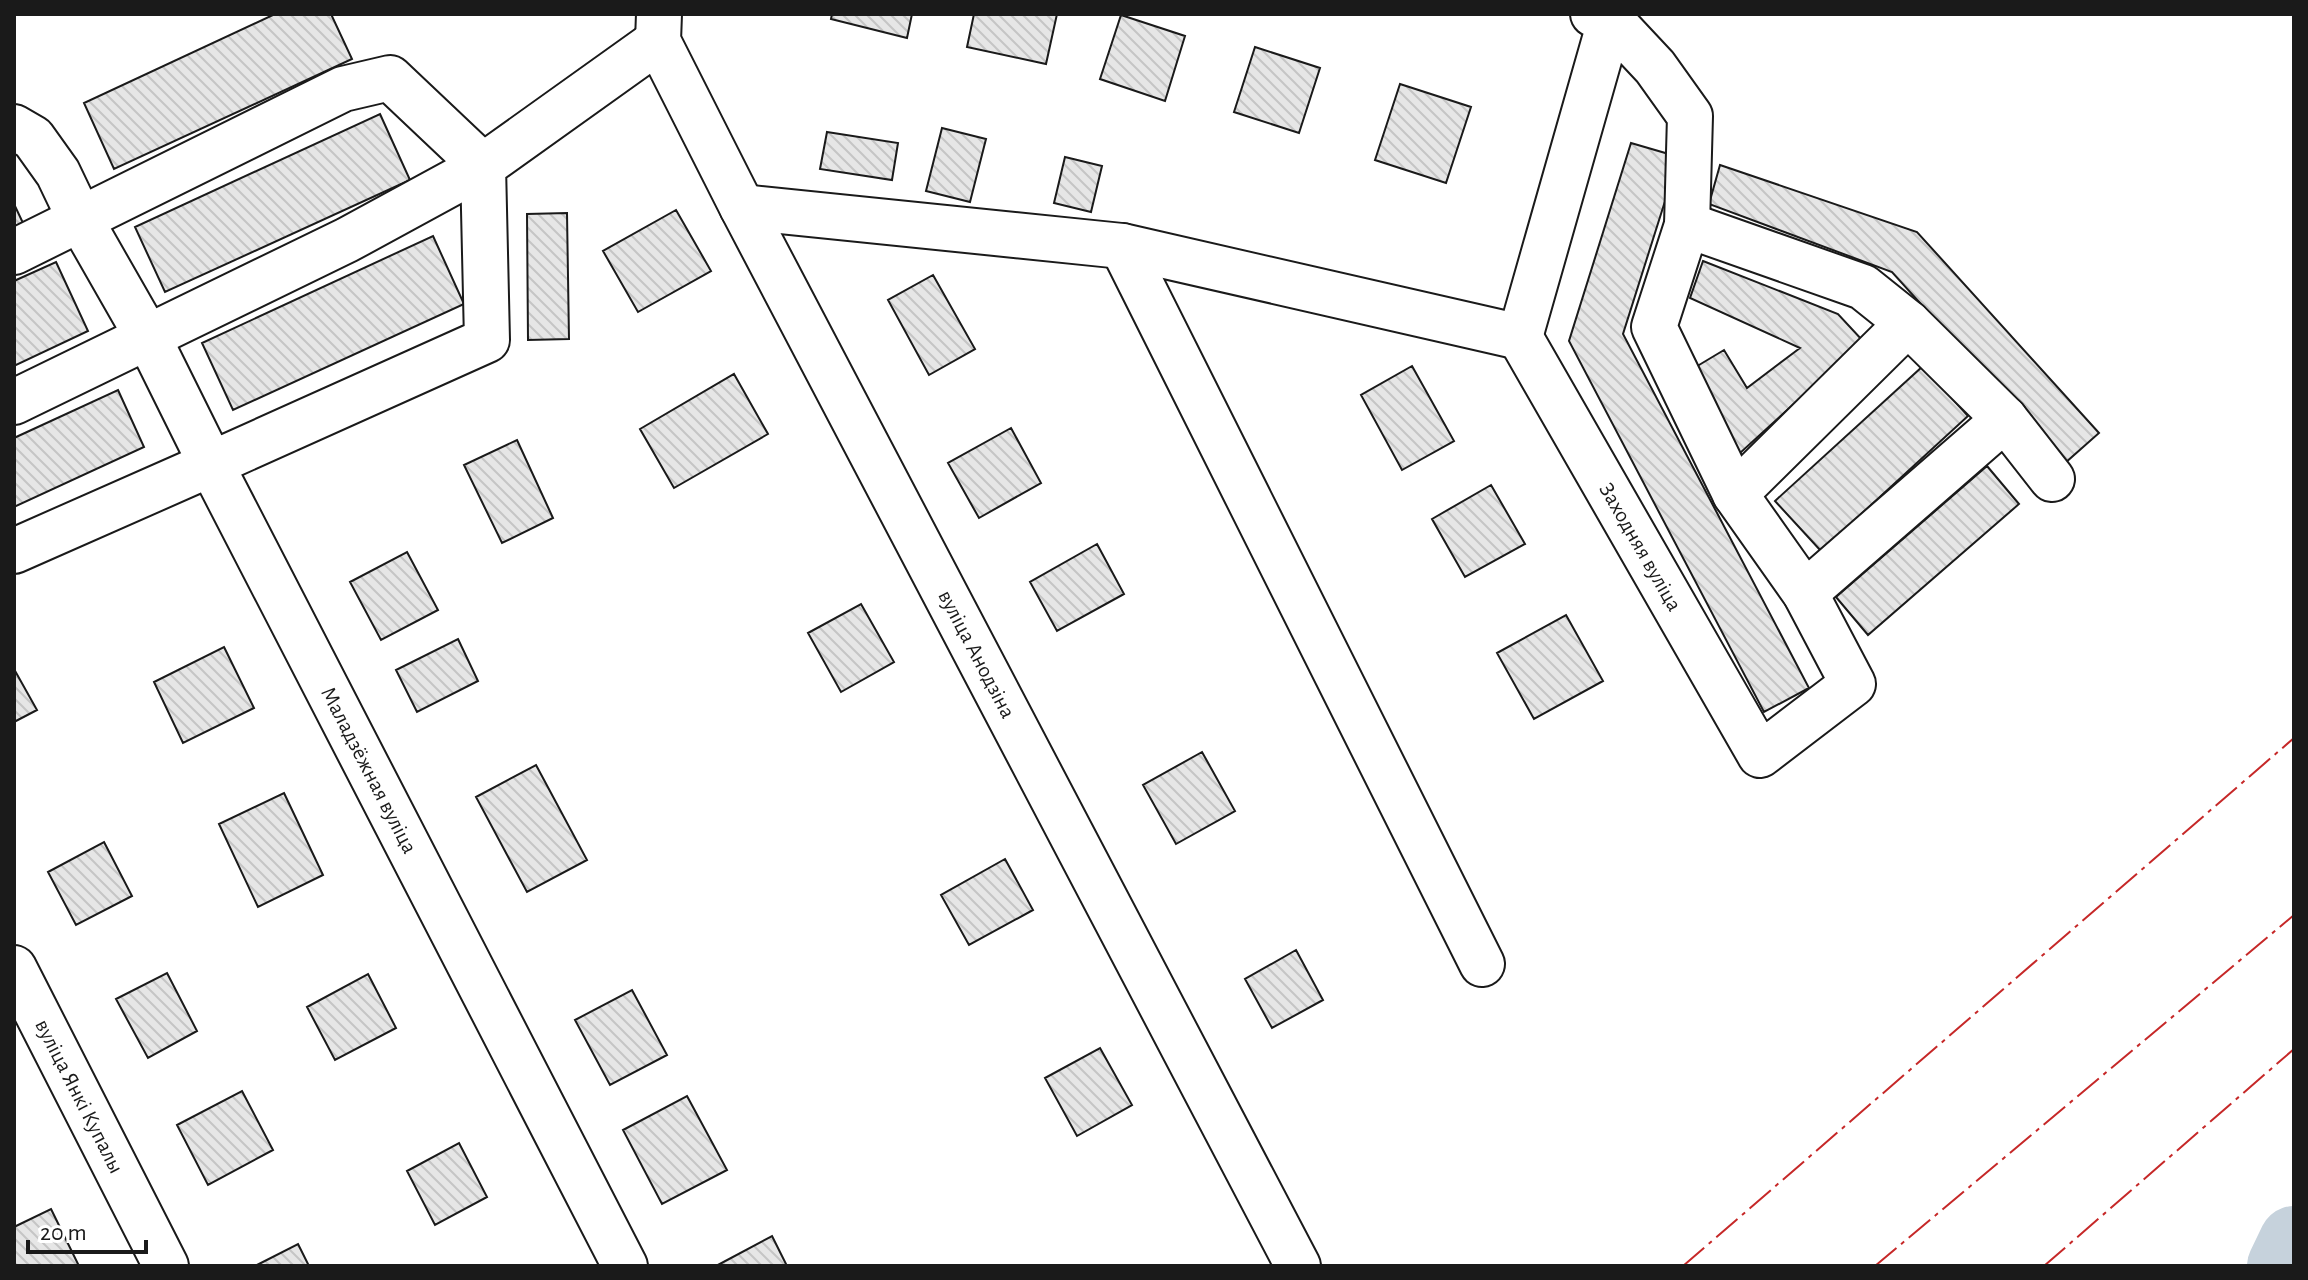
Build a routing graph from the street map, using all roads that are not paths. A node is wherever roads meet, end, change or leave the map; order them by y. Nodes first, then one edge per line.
1 (1605, 16) edge
2 (658, 27) edge
3 (14, 127) edge
4 (483, 166) junction
5 (742, 207) junction
6 (80, 219) junction
7 (1687, 225) junction
8 (1122, 246) junction
9 (14, 252) edge
10 (1908, 323) junction
11 (148, 337) junction
12 (1520, 337) junction
13 (14, 402) edge
14 (2005, 419) junction
15 (211, 464) junction
16 (2052, 479) dead end
17 (1735, 494) junction
18 (14, 551) edge
19 (1805, 593) junction
20 (1482, 964) dead end
21 (14, 968) edge
22 (166, 1266) edge
23 (625, 1266) edge
24 (1298, 1266) edge

1 - 7 street
1 - 12 street
2 - 4 street
2 - 5 street, вуліца Анодзіна
3 - 6 street, Маладзёжная вуліца
4 - 6 street
4 - 11 street
4 - 15 street
5 - 8 street
5 - 24 street, вуліца Анодзіна
6 - 9 street
6 - 11 street, Маладзёжная вуліца
7 - 10 street
7 - 17 street
8 - 12 street
8 - 20 street
10 - 14 street
10 - 17 street
11 - 13 street
11 - 15 street, Маладзёжная вуліца
12 - 19 street, Заходняя вуліца
14 - 16 street
14 - 19 street
15 - 18 street
15 - 23 street, Маладзёжная вуліца
17 - 19 street
21 - 22 street, вуліца Янкі Купалы

